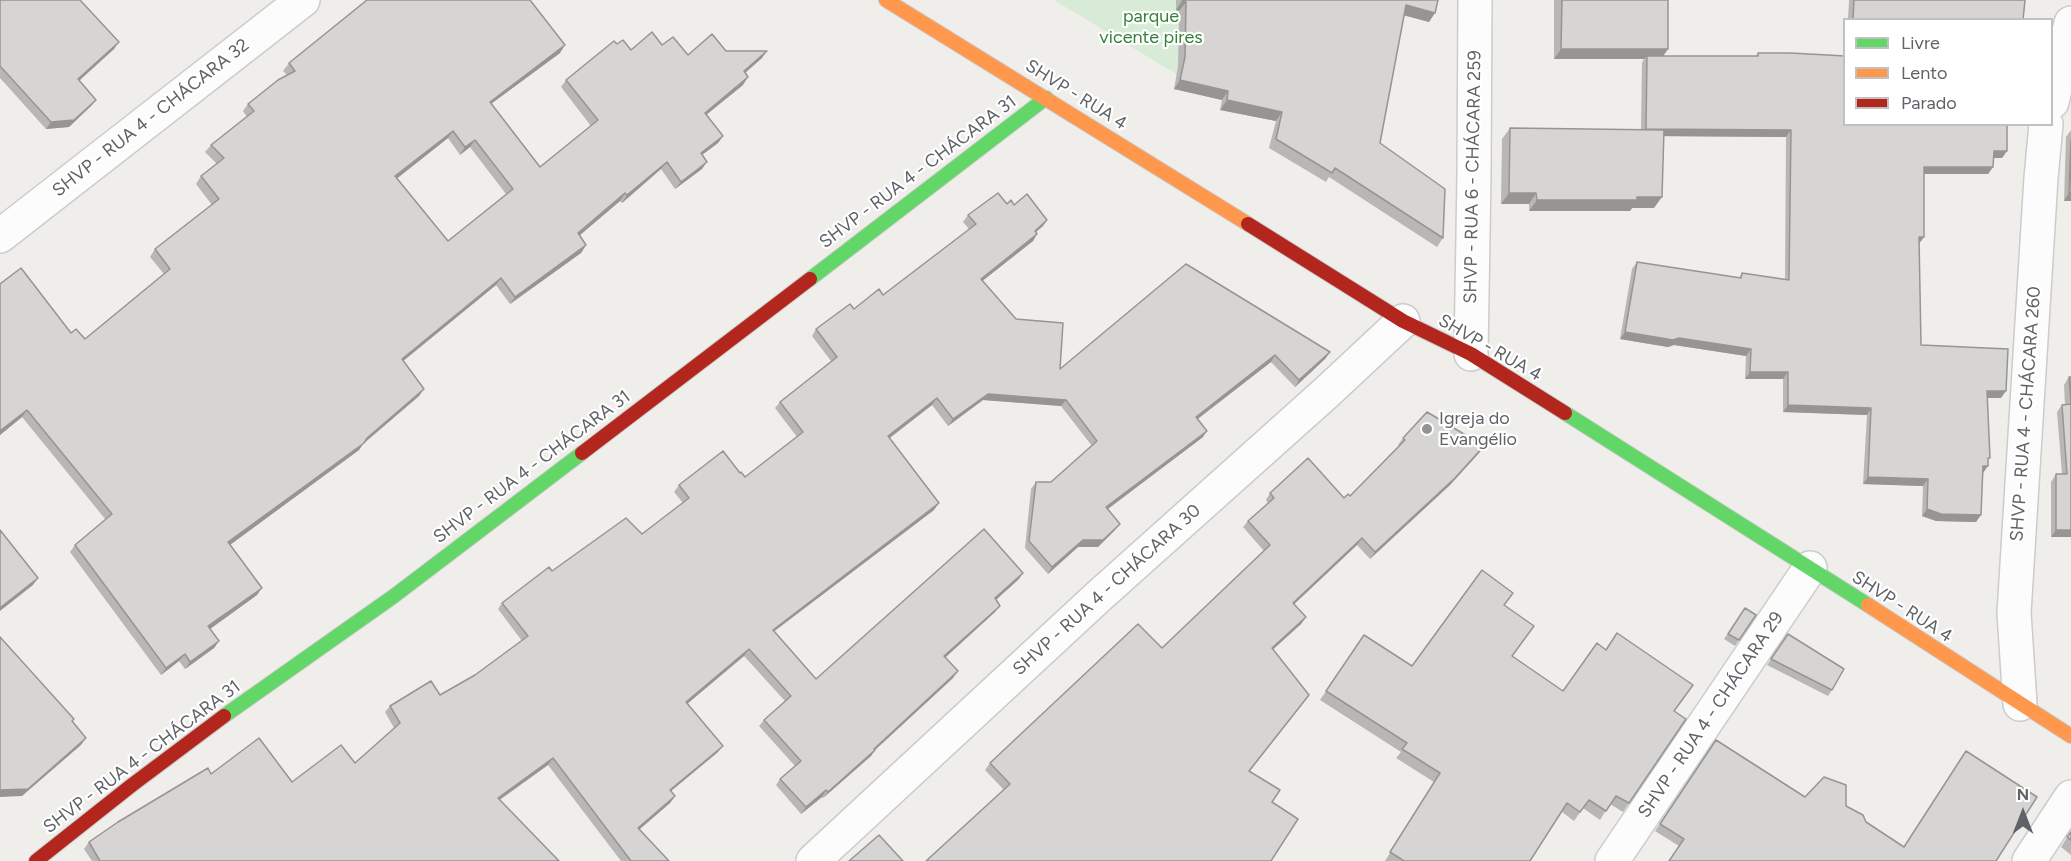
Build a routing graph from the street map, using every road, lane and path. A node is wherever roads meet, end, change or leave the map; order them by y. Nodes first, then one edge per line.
1 (303, 0) edge
2 (886, 0) edge
3 (1475, 0) edge
4 (2071, 23) edge
5 (1046, 98) junction
6 (2053, 98) edge
7 (2046, 126) edge
8 (0, 236) edge
9 (1403, 321) junction
10 (1471, 354) junction
11 (1810, 568) junction
12 (2020, 704) junction
13 (2071, 736) edge
14 (2071, 797) edge
15 (36, 861) edge
16 (813, 861) edge
17 (1612, 861) edge
18 (2030, 861) edge

1 - 8 street, SHVP - RUA 4 - CHÁCARA 32
2 - 5 street, SHVP - RUA 4
3 - 10 street, SHVP - RUA 6 - CHÁCARA 259
4 - 6 street
5 - 9 street, SHVP - RUA 4
5 - 15 street, SHVP - RUA 4 - CHÁCARA 31
7 - 12 street, SHVP - RUA 4 - CHÁCARA 260
9 - 10 street, SHVP - RUA 4
9 - 16 street, SHVP - RUA 4 - CHÁCARA 30
10 - 11 street, SHVP - RUA 4
11 - 12 street, SHVP - RUA 4
11 - 17 street, SHVP - RUA 4 - CHÁCARA 29
12 - 13 street, SHVP - RUA 4
14 - 18 street

